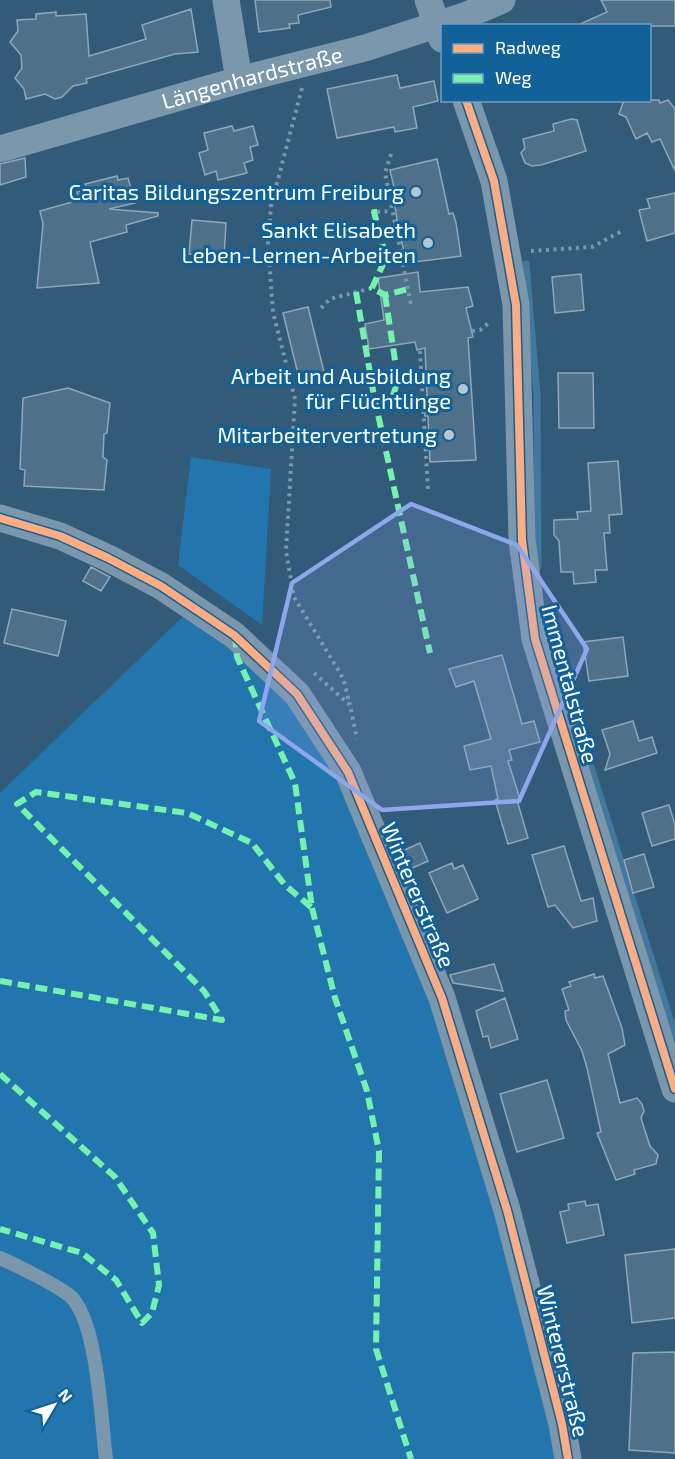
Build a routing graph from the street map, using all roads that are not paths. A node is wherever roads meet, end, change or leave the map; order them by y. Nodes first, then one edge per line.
1 (226, 0) edge
2 (502, 0) edge
3 (436, 21) edge
4 (239, 80) junction
5 (467, 102) edge
6 (0, 149) edge
7 (0, 518) edge
8 (675, 1089) edge
9 (0, 1258) edge
10 (106, 1459) edge
11 (568, 1459) edge

1 - 4 street
2 - 3 street, Längenhardstraße
3 - 4 street, Längenhardstraße
4 - 6 street, Längenhardstraße
5 - 8 street, Immentalstraße
7 - 11 street, Wintererstraße
9 - 10 lane

